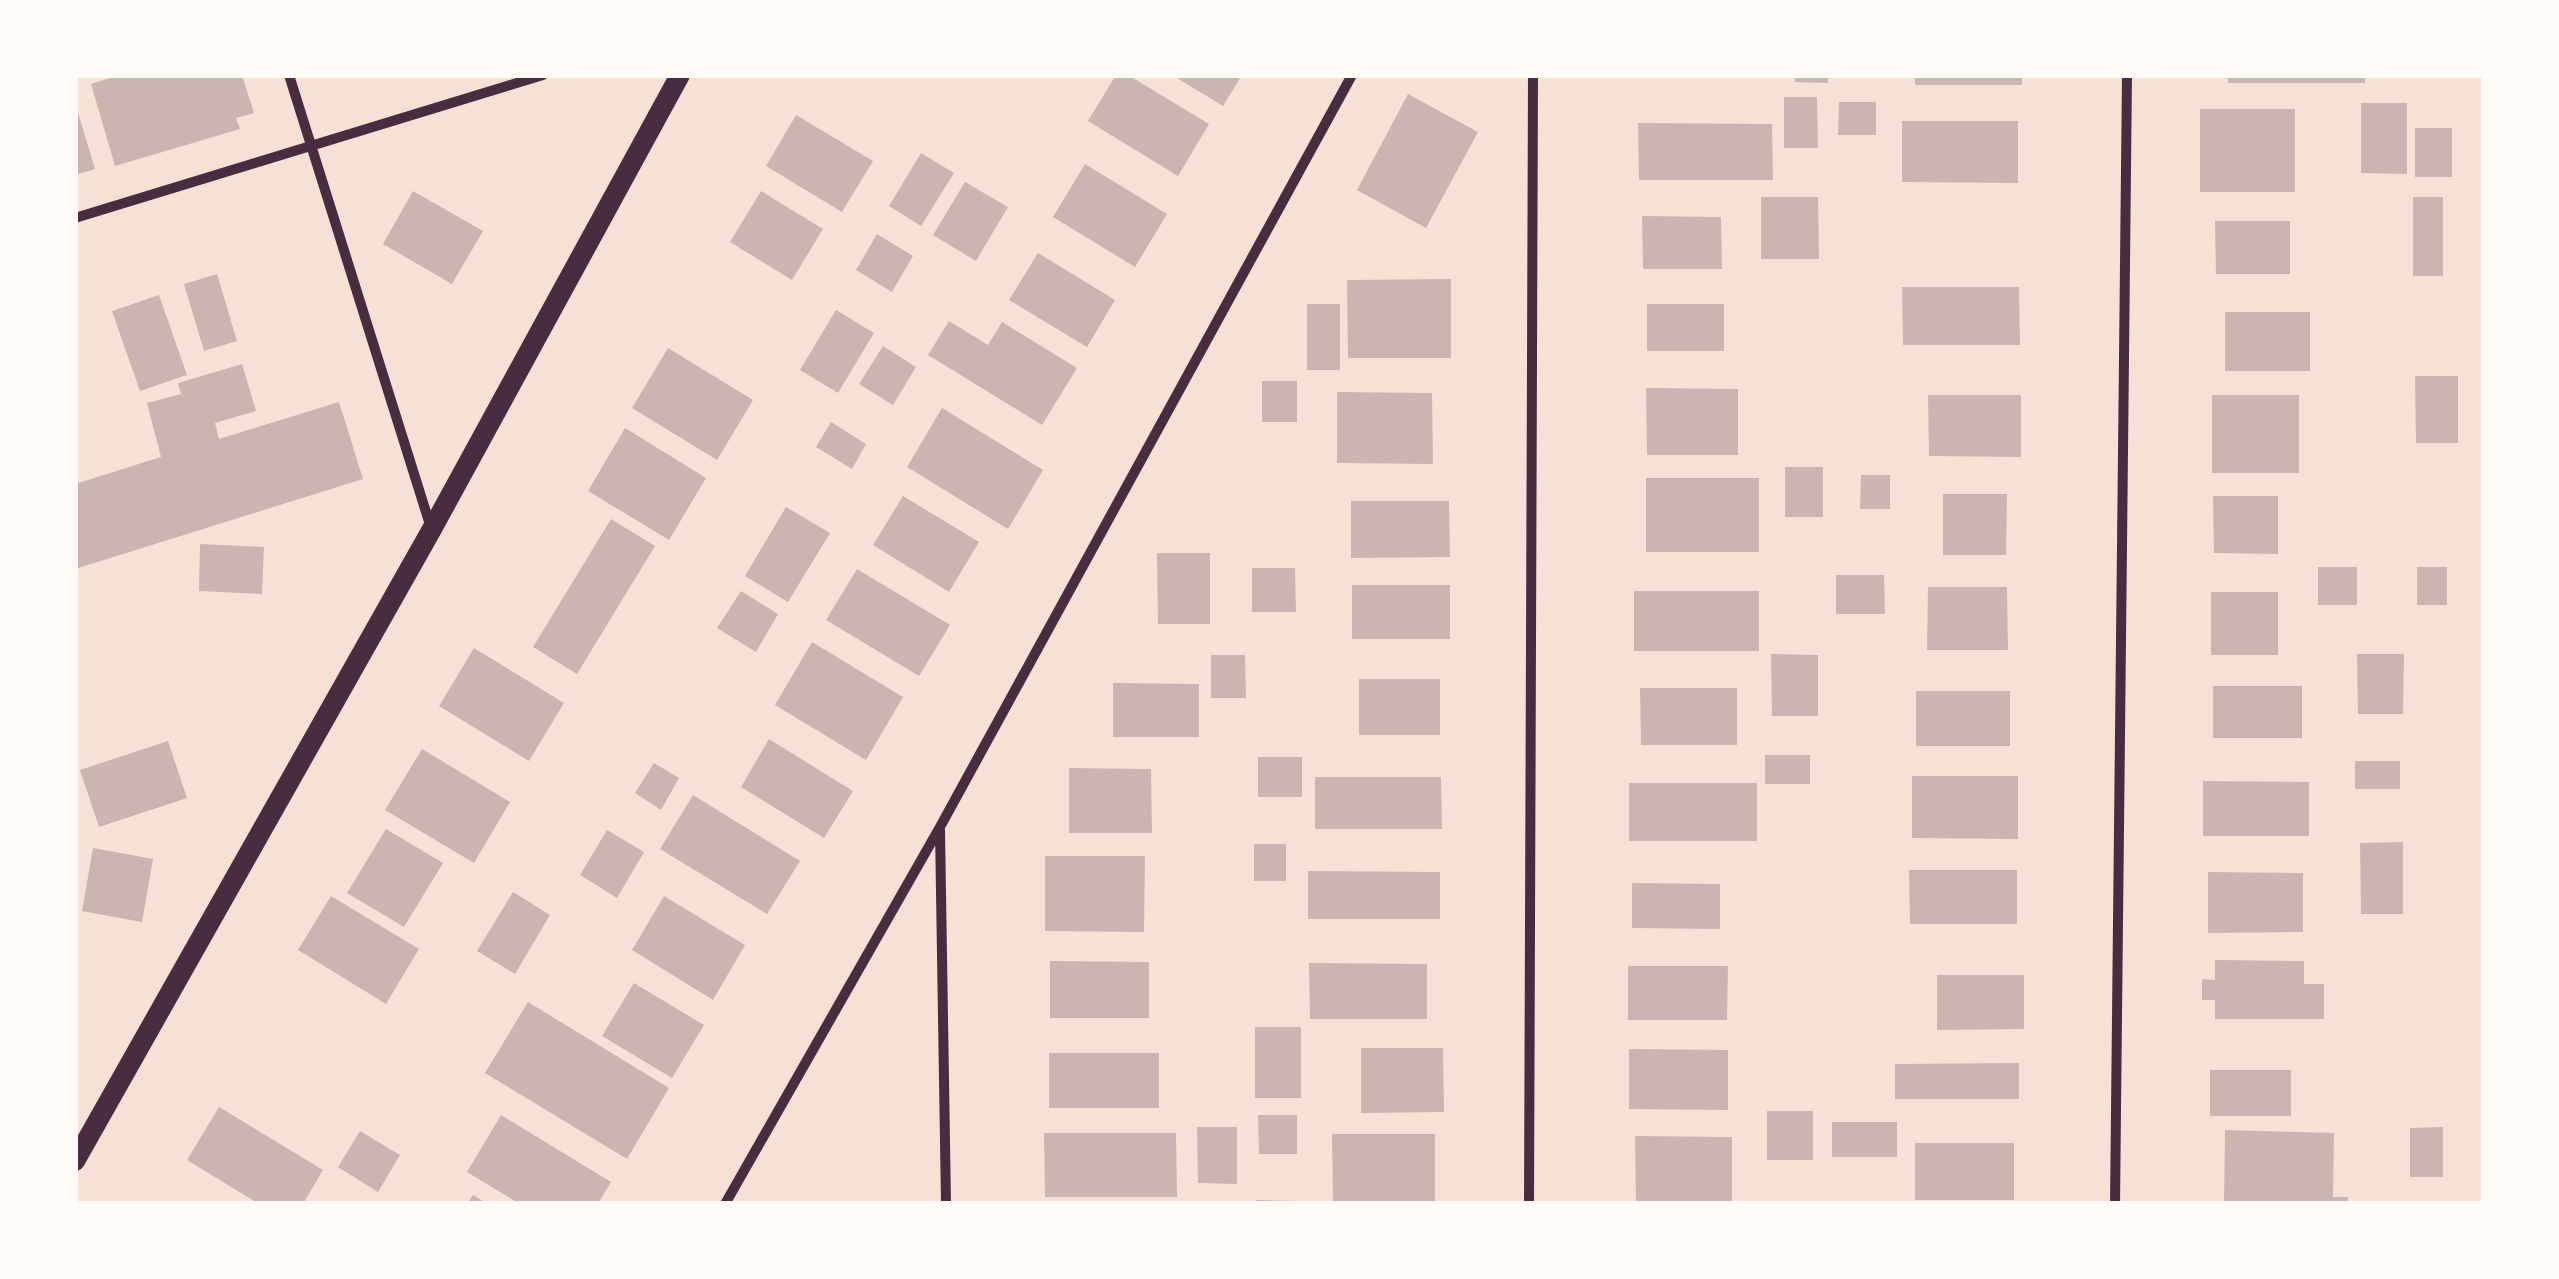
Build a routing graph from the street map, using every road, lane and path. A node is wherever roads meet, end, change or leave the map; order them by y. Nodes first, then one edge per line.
1 (289, 75) edge
2 (543, 75) edge
3 (680, 75) edge
4 (1352, 75) edge
5 (1533, 75) edge
6 (2126, 75) edge
7 (311, 146) junction
8 (75, 218) edge
9 (432, 529) junction
10 (940, 827) junction
11 (77, 1149) edge
12 (725, 1204) edge
13 (946, 1204) edge
14 (1529, 1204) edge
15 (2114, 1204) edge

1 - 7 street
2 - 7 street
3 - 9 main road
4 - 10 street
5 - 14 street
6 - 15 street
7 - 8 street
7 - 9 street
9 - 11 main road
10 - 12 street
10 - 13 street

